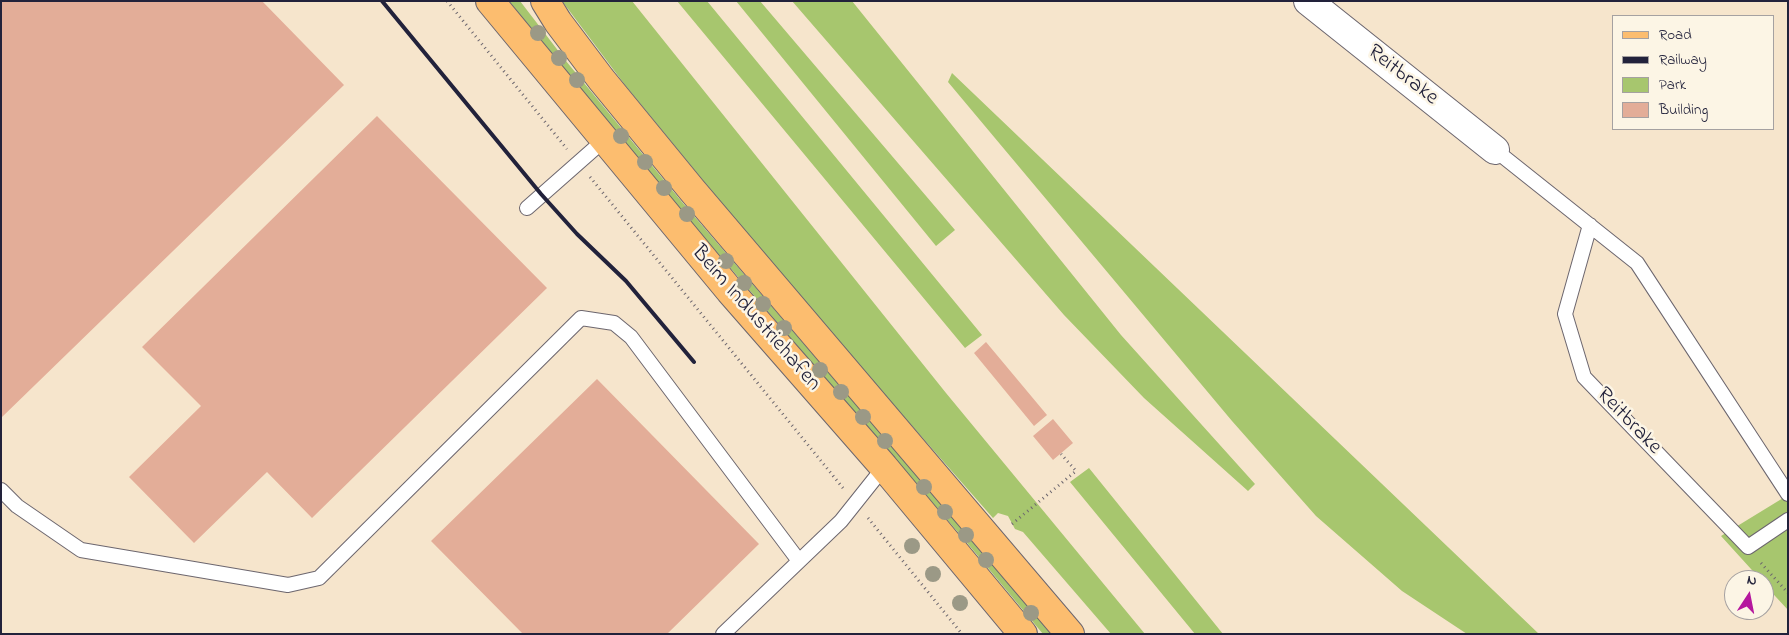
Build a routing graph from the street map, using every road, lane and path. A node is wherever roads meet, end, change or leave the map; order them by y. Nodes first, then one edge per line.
1 (447, 1) edge
2 (490, 1) edge
3 (545, 1) edge
4 (1308, 1) edge
5 (603, 141) junction
6 (1495, 150) joint
7 (578, 162) junction
8 (527, 208) dead end
9 (1590, 225) junction
10 (775, 404) dead end
11 (1061, 454) dead end
12 (884, 468) junction
13 (1, 490) edge
14 (1788, 494) edge
15 (1788, 520) edge
16 (1011, 525) dead end
17 (1748, 547) junction
18 (798, 561) junction
19 (1788, 593) edge
20 (723, 634) edge
21 (1023, 634) edge
22 (1070, 634) edge

1 - 7 path
2 - 5 main road, Beim Industriehafen
3 - 22 main road, Beim Industriehafen
4 - 6 street, Reitbrake
5 - 7 lane
5 - 12 main road, Beim Industriehafen
6 - 9 lane, Reitbrake
7 - 8 lane
7 - 10 path
9 - 14 lane, Reitbrake
9 - 17 lane, Reitbrake
11 - 16 path
12 - 18 lane
12 - 21 main road, Beim Industriehafen
13 - 18 lane
15 - 17 lane
17 - 19 path
18 - 20 lane

